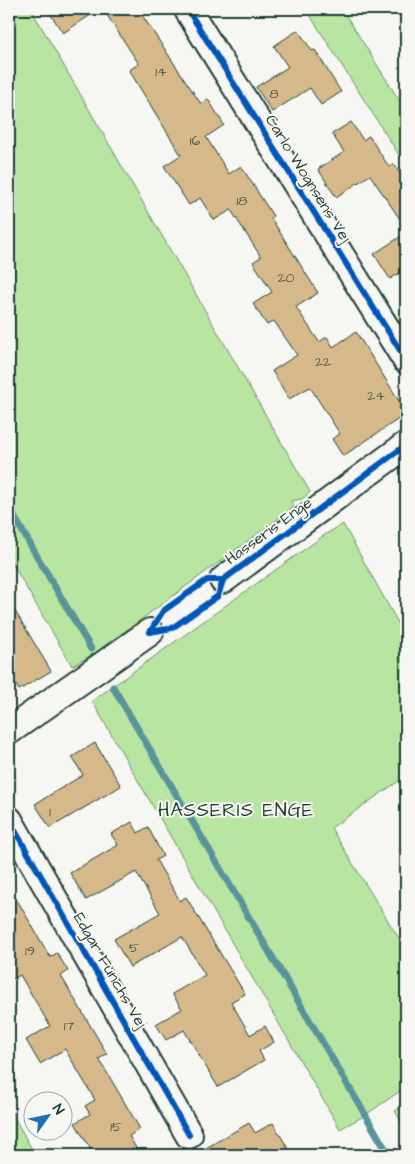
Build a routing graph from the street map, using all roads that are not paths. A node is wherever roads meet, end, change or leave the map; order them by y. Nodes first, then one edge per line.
1 (188, 10) dead end
2 (406, 360) edge
3 (406, 445) edge
4 (223, 580) dead end
5 (150, 632) dead end
6 (9, 731) edge
7 (9, 820) edge
8 (189, 1135) dead end

1 - 2 street, Carlo Wognsens Vej
3 - 4 street, Hasseris Enge
5 - 6 street
7 - 8 street, Edgar Funchs Vej

